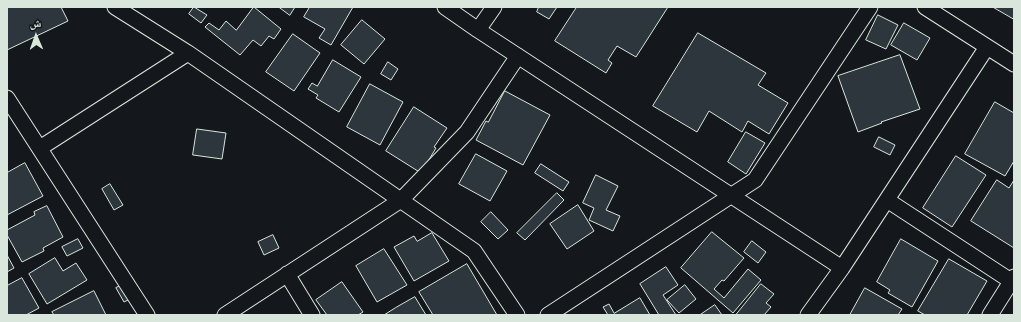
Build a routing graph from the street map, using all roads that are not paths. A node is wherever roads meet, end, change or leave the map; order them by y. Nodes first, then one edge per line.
1 (115, 7) edge
2 (445, 7) edge
3 (494, 7) edge
4 (870, 7) edge
5 (925, 7) edge
6 (478, 30) junction
7 (987, 47) junction
8 (188, 53) junction
9 (518, 56) junction
10 (1014, 64) edge
11 (7, 98) edge
12 (40, 148) junction
13 (732, 196) junction
14 (401, 200) junction
15 (887, 200) junction
16 (842, 268) junction
17 (287, 274) junction
18 (1013, 279) edge
19 (147, 315) edge
20 (224, 315) edge
21 (312, 315) edge
22 (517, 315) edge
23 (548, 315) edge
24 (808, 315) edge
25 (990, 315) edge

1 - 8 street
2 - 6 street
3 - 6 street
4 - 13 street
5 - 7 street
6 - 9 street
7 - 10 street
7 - 15 street
8 - 12 street
8 - 14 street
9 - 13 street
9 - 14 street
11 - 12 street
12 - 19 street
13 - 16 street
13 - 23 street
14 - 17 street
14 - 22 street
15 - 16 street
15 - 18 street
16 - 24 street
17 - 20 street
17 - 21 street
18 - 25 street

